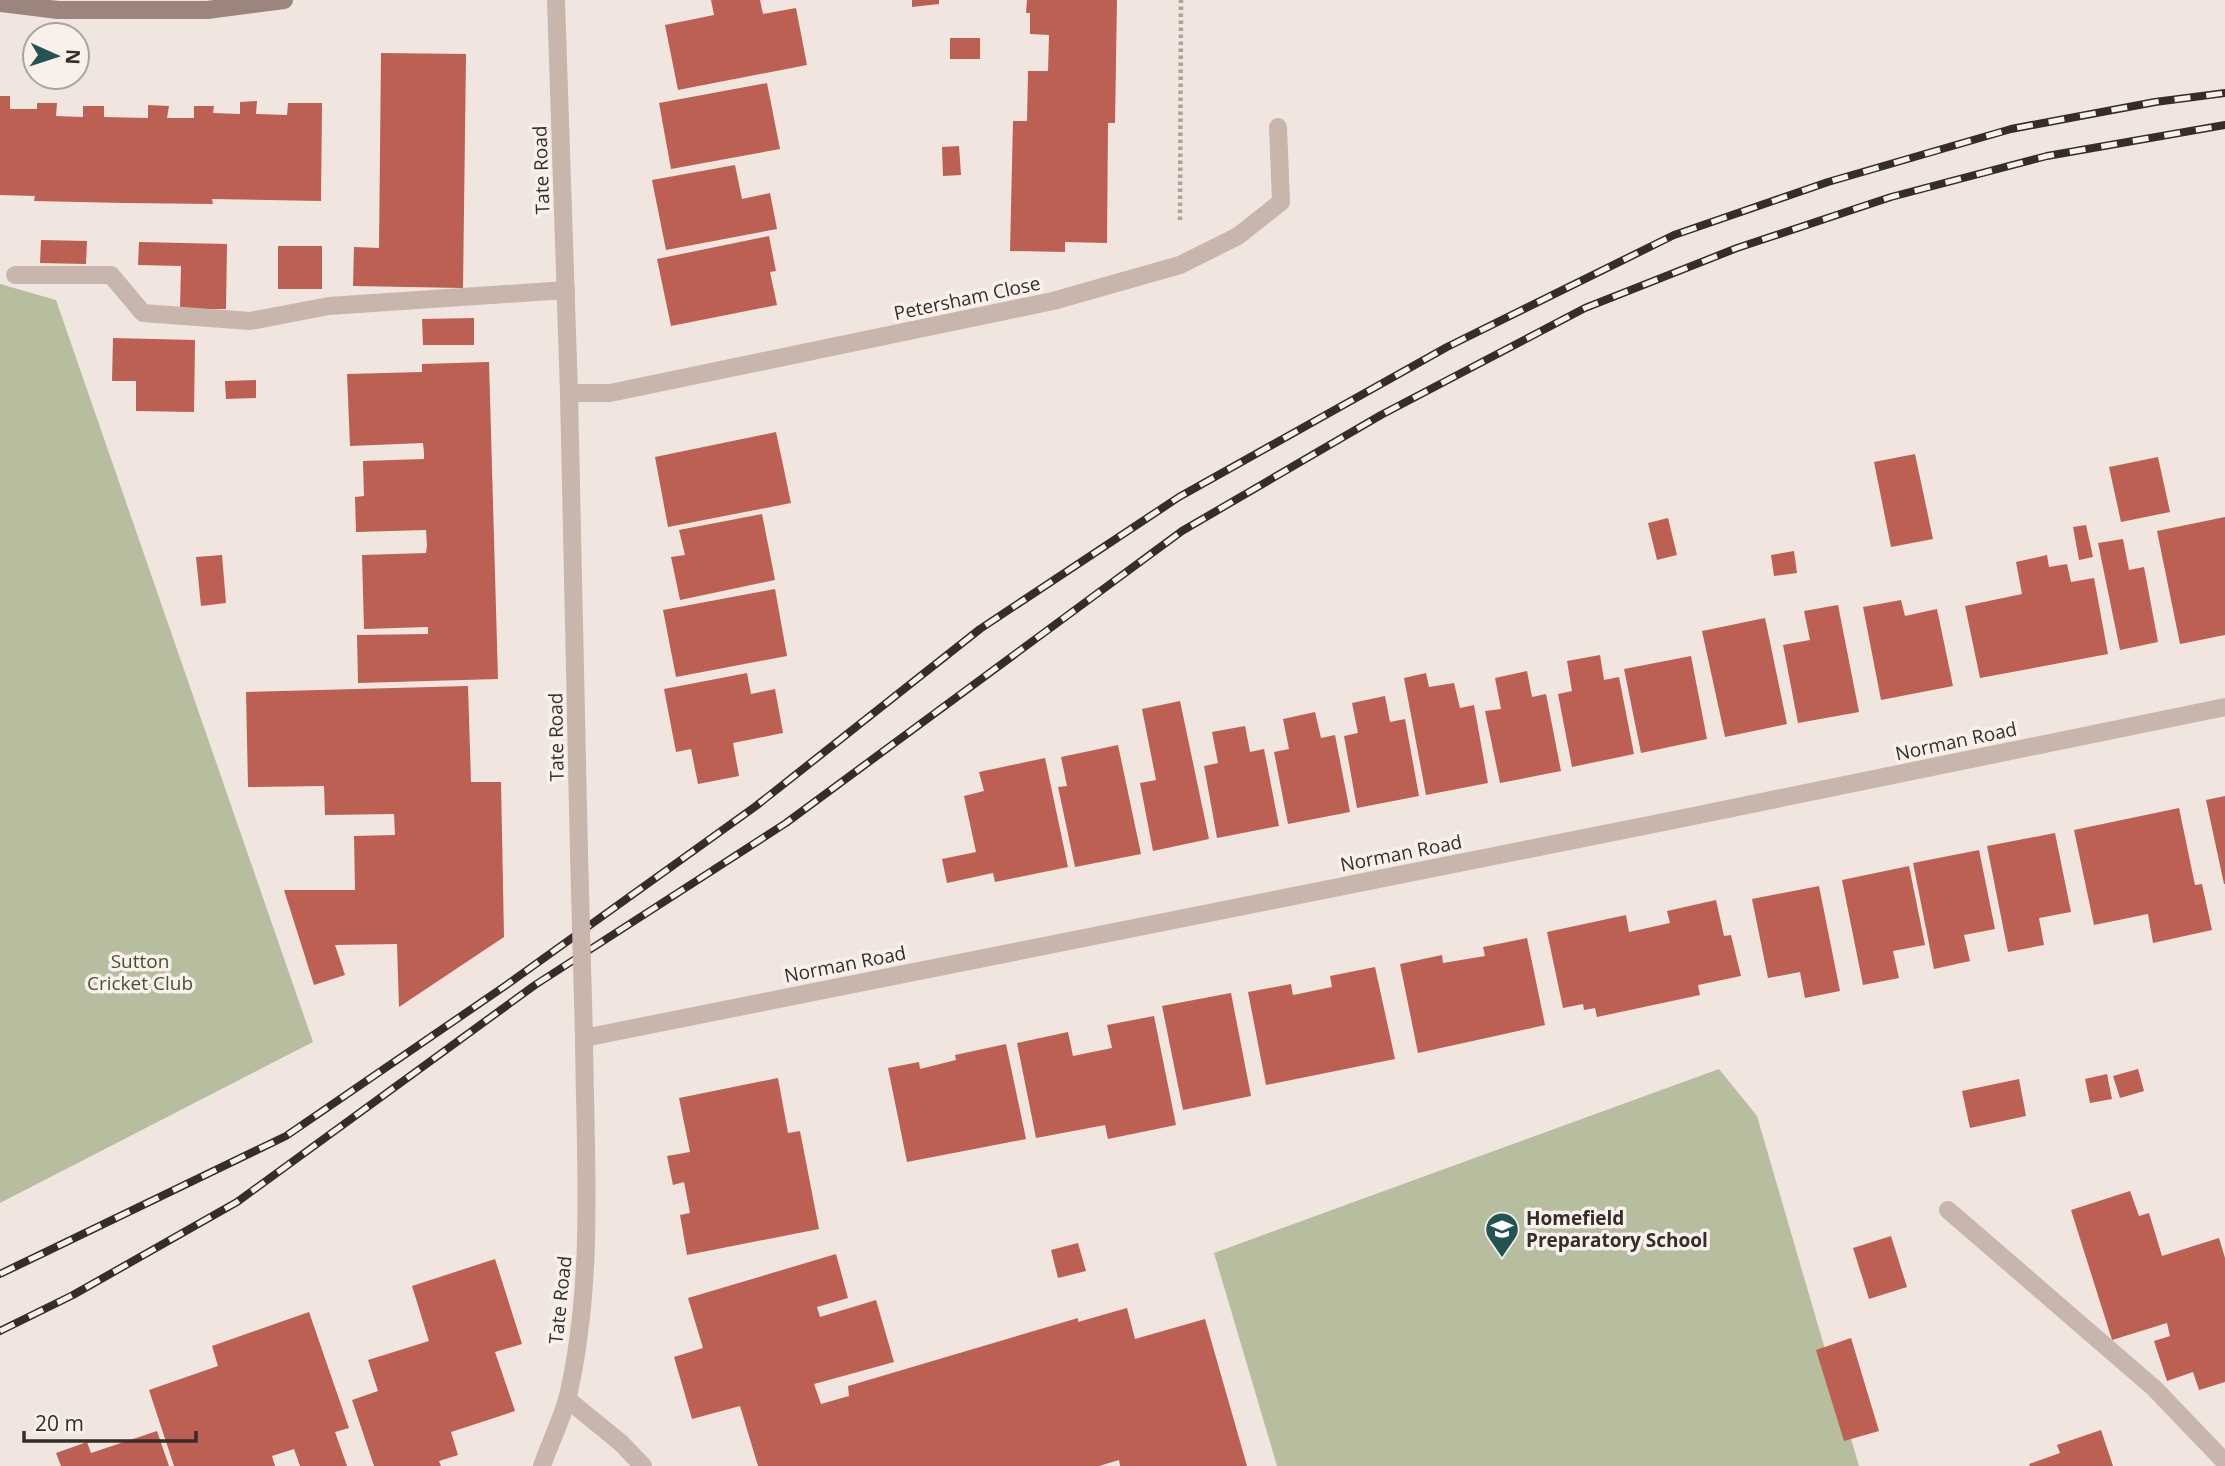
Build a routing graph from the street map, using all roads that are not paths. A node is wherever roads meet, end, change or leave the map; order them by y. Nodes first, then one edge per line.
1 (284, 0) edge
2 (556, 0) edge
3 (0, 3) edge
4 (1278, 127) dead end
5 (15, 275) dead end
6 (566, 290) junction
7 (569, 393) junction
8 (2225, 707) edge
9 (584, 1038) junction
10 (1948, 1210) dead end
11 (567, 1399) junction
12 (2225, 1462) edge
13 (542, 1466) edge
14 (643, 1466) edge

1 - 3 street
2 - 6 street, Tate Road
4 - 7 street, Petersham Close
5 - 6 street
6 - 7 street, Tate Road
7 - 9 street, Tate Road, bridge
8 - 9 street, Norman Road
9 - 11 street, Tate Road
10 - 12 street
11 - 13 street, Tate Road
11 - 14 street

